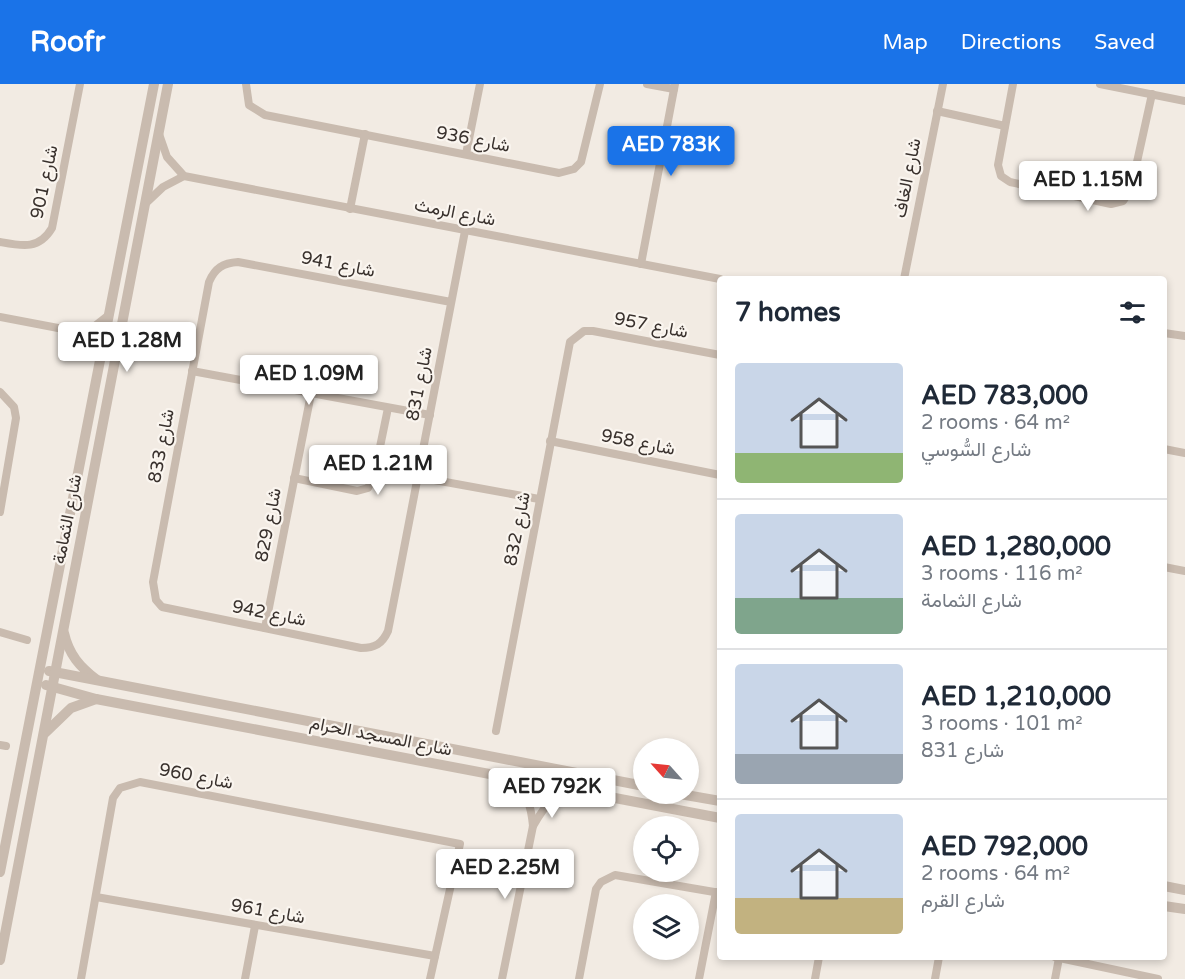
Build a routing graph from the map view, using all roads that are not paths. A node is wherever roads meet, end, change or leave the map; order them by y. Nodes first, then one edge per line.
1 (80, 84) edge
2 (154, 84) edge
3 (168, 84) edge
4 (246, 84) edge
5 (480, 84) edge
6 (600, 84) edge
7 (647, 84) edge
8 (943, 84) edge
9 (1013, 84) edge
10 (1100, 84) edge
11 (675, 86) edge
12 (1152, 94) junction
13 (1185, 101) edge
14 (937, 111) junction
15 (1005, 126) junction
16 (159, 133) junction
17 (365, 134) junction
18 (466, 154) junction
19 (184, 176) junction
20 (144, 205) junction
21 (350, 208) junction
22 (465, 231) junction
23 (0, 242) edge
24 (641, 264) junction
25 (220, 266) joint
26 (905, 276) edge
27 (717, 278) edge
28 (451, 302) junction
29 (109, 315) junction
30 (0, 317) edge
31 (79, 333) junction
32 (1167, 333) edge
33 (576, 336) joint
34 (1185, 336) edge
35 (717, 354) edge
36 (101, 359) junction
37 (192, 371) junction
38 (0, 392) edge
39 (311, 394) junction
40 (387, 408) junction
41 (430, 415) junction
42 (550, 441) junction
43 (1167, 450) edge
44 (1185, 453) edge
45 (717, 474) edge
46 (418, 477) junction
47 (294, 478) junction
48 (539, 499) junction
49 (0, 512) edge
50 (1167, 568) edge
51 (1185, 571) edge
52 (156, 600) joint
53 (265, 628) junction
54 (63, 630) junction
55 (0, 632) edge
56 (27, 640) dead end
57 (378, 645) joint
58 (48, 671) junction
59 (100, 682) junction
60 (37, 683) junction
61 (53, 687) junction
62 (96, 699) junction
63 (496, 731) dead end
64 (43, 735) junction
65 (506, 777) junction
66 (633, 784) edge
67 (580, 791) junction
68 (699, 797) edge
69 (717, 800) edge
70 (717, 817) edge
71 (533, 826) junction
72 (0, 872) edge
73 (1167, 887) edge
74 (1185, 890) edge
75 (717, 892) edge
76 (96, 897) junction
77 (717, 897) edge
78 (1167, 906) edge
79 (1185, 909) edge
80 (255, 926) junction
81 (435, 956) junction
82 (0, 960) edge
83 (818, 960) edge
84 (938, 960) edge
85 (1057, 960) edge
86 (1071, 960) edge
87 (81, 979) edge
88 (245, 979) edge
89 (430, 979) edge
90 (502, 979) edge
91 (579, 979) edge
92 (699, 979) edge
93 (815, 979) edge
94 (935, 979) edge
95 (1055, 979) edge
96 (1158, 979) edge

1 - 23 street, شارع 901
2 - 29 street, شارع الثمامة
3 - 16 street, شارع الثمامة
4 - 17 street, شارع 936
5 - 18 street
6 - 18 street, شارع 936
7 - 11 street
8 - 14 street, شارع الغاف
9 - 15 street
10 - 12 street
11 - 24 street
12 - 13 street
12 - 15 street
14 - 15 street
14 - 26 street, شارع الغاف
16 - 19 street
16 - 20 street, شارع الثمامة
17 - 18 street, شارع 936
17 - 21 street
19 - 20 street
19 - 21 street, شارع الرمث
20 - 54 street, شارع الثمامة
21 - 22 street, شارع الرمث
22 - 24 street, شارع الرمث
22 - 28 street, شارع 831
24 - 27 street, شارع الرمث
25 - 28 street, شارع 941
25 - 37 street, شارع 833
28 - 41 street, شارع 831
29 - 31 street
29 - 36 street, شارع الثمامة
30 - 31 street
31 - 36 street
32 - 34 street
33 - 35 street, شارع 957
33 - 42 street, شارع 832
36 - 58 street, شارع الثمامة
37 - 39 street
37 - 52 street, شارع 833
38 - 49 street
39 - 40 street
39 - 47 street, شارع 829
40 - 41 street
40 - 47 street
41 - 46 street, شارع 831
42 - 45 street, شارع 958
42 - 48 street, شارع 832
43 - 44 street
46 - 48 street
46 - 57 street, شارع 831
47 - 53 street, شارع 829
48 - 63 street, شارع 832
50 - 51 street
52 - 53 street, شارع 942
53 - 57 street, شارع 942
54 - 58 street, شارع الثمامة
54 - 59 street
55 - 56 street
58 - 59 street, شارع المسجد الحرام
58 - 60 street, شارع الثمامة
58 - 61 street
59 - 66 street, شارع المسجد الحرام
60 - 61 street, شارع المسجد الحرام
60 - 72 street, شارع الثمامة
61 - 62 street, شارع المسجد الحرام
61 - 64 street
62 - 64 street
62 - 65 street, شارع المسجد الحرام
64 - 82 street
65 - 67 street, شارع المسجد الحرام
65 - 71 street
67 - 70 street, شارع المسجد الحرام
67 - 71 street
68 - 69 street
71 - 90 street
73 - 74 street
75 - 91 street
76 - 80 street, شارع 961
76 - 81 street, شارع 960
76 - 87 street, شارع 960
77 - 92 street
78 - 79 street
80 - 81 street, شارع 961
80 - 88 street
81 - 89 street
83 - 93 street
84 - 94 street
85 - 95 street
86 - 96 street

